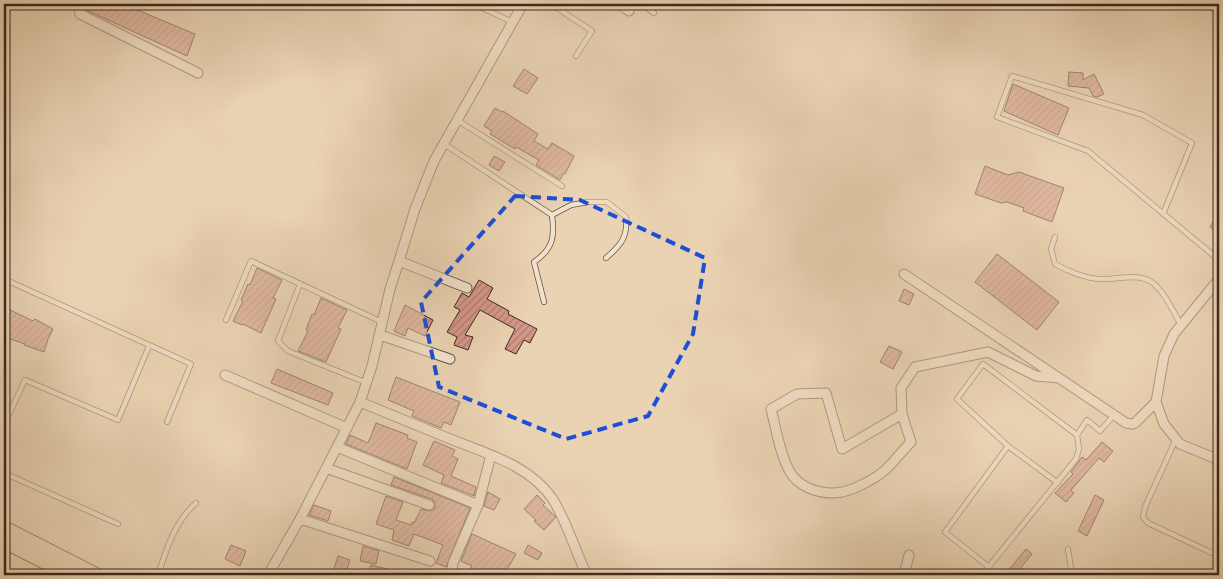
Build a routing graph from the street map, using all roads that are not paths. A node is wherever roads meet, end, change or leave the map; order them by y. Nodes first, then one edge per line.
1 (78, 4) edge
2 (474, 4) edge
3 (523, 4) edge
4 (551, 4) edge
5 (619, 4) edge
6 (642, 4) edge
7 (1209, 4) edge
8 (1219, 9) edge
9 (629, 11) dead end
10 (654, 13) dead end
11 (512, 22) junction
12 (576, 56) dead end
13 (198, 73) dead end
14 (456, 120) junction
15 (443, 143) junction
16 (562, 186) dead end
17 (1163, 214) junction
18 (552, 215) junction
19 (1055, 237) dead end
20 (606, 258) dead end
21 (1219, 260) edge
22 (399, 261) junction
23 (904, 274) dead end
24 (4, 279) edge
25 (1219, 279) edge
26 (300, 284) junction
27 (467, 288) dead end
28 (544, 302) dead end
29 (226, 320) dead end
30 (384, 322) junction
31 (1181, 325) junction
32 (380, 335) junction
33 (149, 346) junction
34 (450, 359) dead end
35 (226, 376) dead end
36 (1061, 378) junction
37 (367, 383) junction
38 (360, 402) junction
39 (1156, 402) junction
40 (902, 414) junction
41 (1115, 414) junction
42 (167, 422) dead end
43 (4, 425) edge
44 (347, 428) junction
45 (1077, 436) junction
46 (1176, 438) junction
47 (1008, 446) junction
48 (337, 447) junction
49 (492, 455) junction
50 (1219, 460) edge
51 (326, 468) junction
52 (4, 473) edge
53 (1058, 482) junction
54 (196, 503) dead end
55 (478, 505) junction
56 (428, 506) dead end
57 (300, 519) junction
58 (118, 524) dead end
59 (4, 528) edge
60 (4, 541) edge
61 (1068, 549) dead end
62 (1219, 550) edge
63 (909, 556) dead end
64 (430, 561) dead end
65 (989, 567) junction
66 (584, 571) dead end
67 (71, 575) edge
68 (96, 575) edge
69 (158, 575) edge
70 (268, 575) edge
71 (451, 575) edge
72 (904, 575) edge
73 (982, 575) edge
74 (1072, 575) edge

1 - 13 street
2 - 11 lane
3 - 11 street
4 - 12 lane
5 - 9 street
6 - 10 lane
7 - 8 street
11 - 14 street
14 - 15 street
14 - 16 lane
15 - 18 lane
15 - 22 street
17 - 17 lane
17 - 21 lane
18 - 20 lane
18 - 28 lane
19 - 31 lane
22 - 27 street
22 - 30 street
23 - 36 street
24 - 33 lane
25 - 31 street
26 - 29 lane
26 - 30 lane
26 - 37 lane
30 - 32 street
31 - 39 street
32 - 34 street
32 - 37 street
33 - 42 lane
33 - 43 lane
35 - 44 street
36 - 40 street
36 - 41 street
37 - 38 street
38 - 44 street
38 - 49 street
39 - 41 street
39 - 46 street
40 - 40 street
41 - 45 lane
44 - 48 street
45 - 47 lane
45 - 53 lane
46 - 50 street
46 - 62 lane
47 - 53 lane
47 - 65 lane
48 - 51 street
48 - 55 street
49 - 55 street
49 - 66 street
51 - 56 street
51 - 57 street
52 - 58 lane
53 - 65 lane
54 - 69 lane
55 - 71 street
57 - 64 street
57 - 70 street
59 - 68 highway
60 - 67 highway
61 - 74 lane
63 - 72 street
65 - 73 lane

